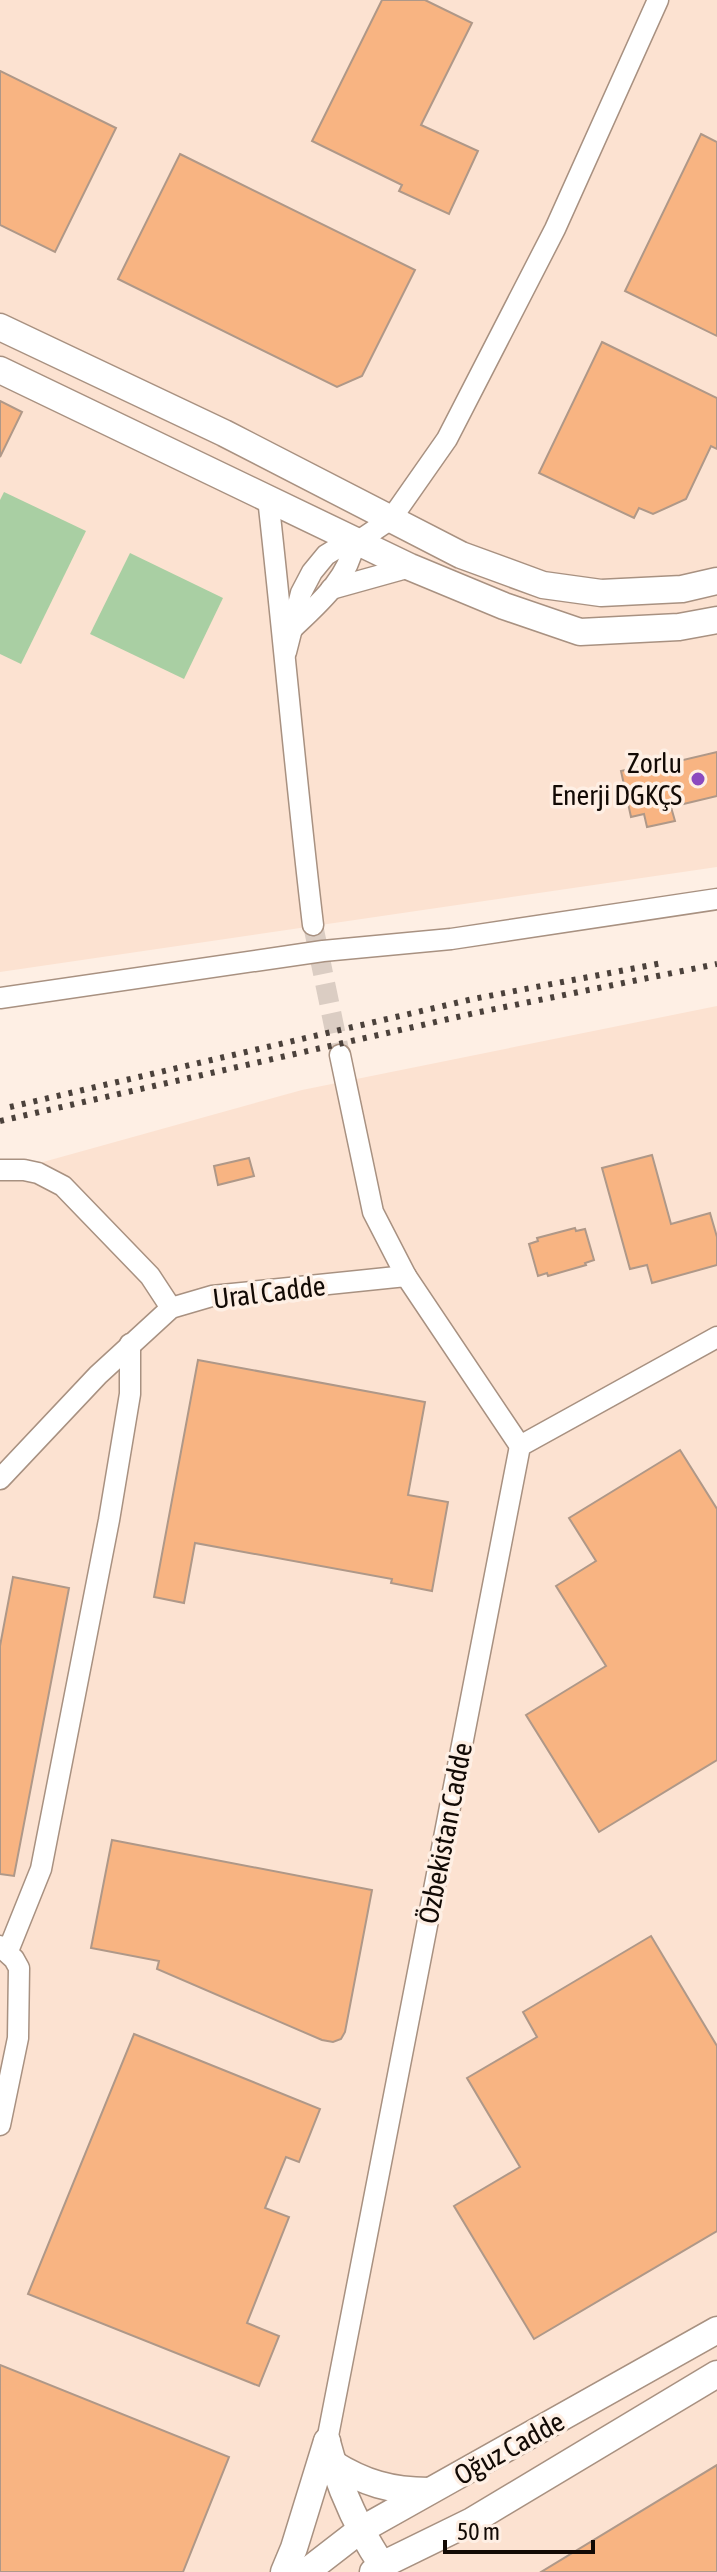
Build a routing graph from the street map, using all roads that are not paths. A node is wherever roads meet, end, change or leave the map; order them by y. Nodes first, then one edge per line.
1 (658, 0) edge
2 (0, 327) edge
3 (0, 370) edge
4 (268, 498) junction
5 (391, 519) junction
6 (357, 542) junction
7 (410, 567) junction
8 (717, 581) edge
9 (331, 589) junction
10 (717, 620) edge
11 (293, 628) junction
12 (286, 652) junction
13 (717, 899) edge
14 (313, 925) tunnel mouth
15 (0, 998) edge
16 (340, 1055) tunnel mouth
17 (0, 1170) edge
18 (406, 1276) junction
19 (171, 1308) junction
20 (717, 1337) edge
21 (130, 1344) junction
22 (520, 1446) junction
23 (0, 1479) edge
24 (4, 1948) edge
25 (0, 2125) edge
26 (717, 2330) edge
27 (717, 2374) edge
28 (330, 2452) junction
29 (432, 2491) junction
30 (359, 2531) junction
31 (378, 2569) edge
32 (284, 2572) edge
33 (306, 2572) edge

1 - 5 street
2 - 5 street
3 - 4 street
4 - 6 street
4 - 12 street
5 - 6 street
5 - 8 street
6 - 7 street
6 - 9 street
6 - 11 street
7 - 9 street
7 - 10 street
9 - 11 street
11 - 12 street
12 - 14 street
13 - 15 street
16 - 18 street
17 - 19 street
18 - 19 street, Ural Cadde
18 - 22 street
19 - 21 street, Ural Cadde
20 - 22 street
21 - 23 street, Ural Cadde
21 - 24 street
22 - 28 street, Özbekistan Cadde
24 - 25 street
26 - 29 street, Oğuz Cadde
27 - 31 street, Oğuz Cadde
28 - 29 street
28 - 30 street
28 - 32 street
29 - 30 street, Oğuz Cadde
30 - 31 street
30 - 33 street, Oğuz Cadde

